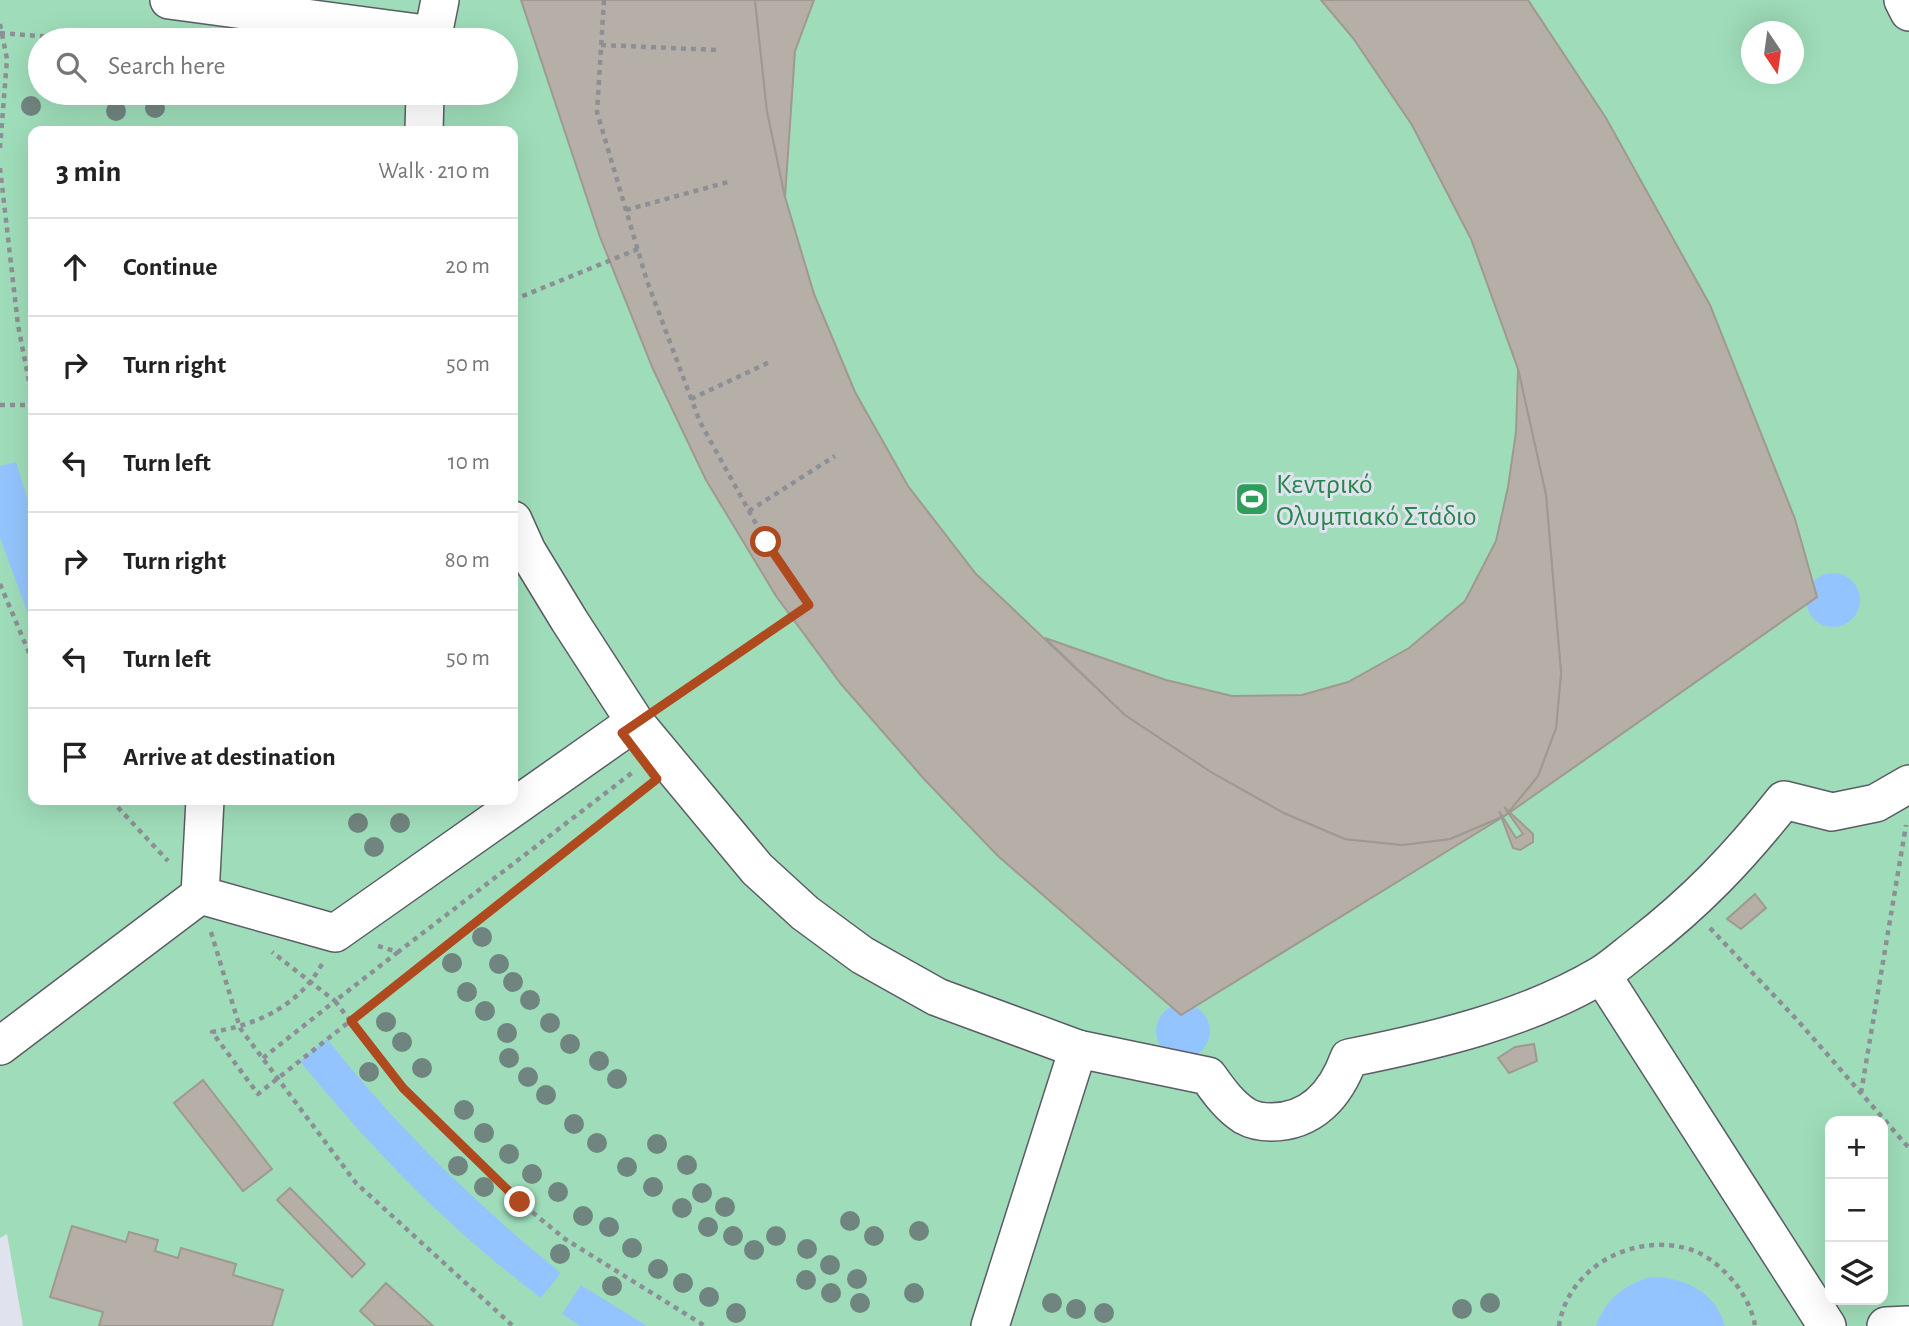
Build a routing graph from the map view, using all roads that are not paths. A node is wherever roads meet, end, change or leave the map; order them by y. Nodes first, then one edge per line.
1 (169, 0) edge
2 (1903, 0) edge
3 (1909, 12) edge
4 (435, 25) edge
5 (425, 105) edge
6 (424, 126) edge
7 (518, 544) edge
8 (635, 722) junction
9 (1909, 784) edge
10 (518, 804) edge
11 (205, 805) edge
12 (517, 805) edge
13 (200, 895) junction
14 (1602, 975) junction
15 (0, 1046) edge
16 (1078, 1049) junction
17 (1909, 1325) edge
18 (990, 1326) edge
19 (1827, 1326) edge
20 (1886, 1326) edge

1 - 4 street
2 - 3 street
5 - 6 street
7 - 8 street
8 - 10 street
8 - 16 street
9 - 14 street
11 - 13 street
12 - 13 street
13 - 15 street
14 - 16 street
14 - 19 street
16 - 18 street
17 - 20 street

